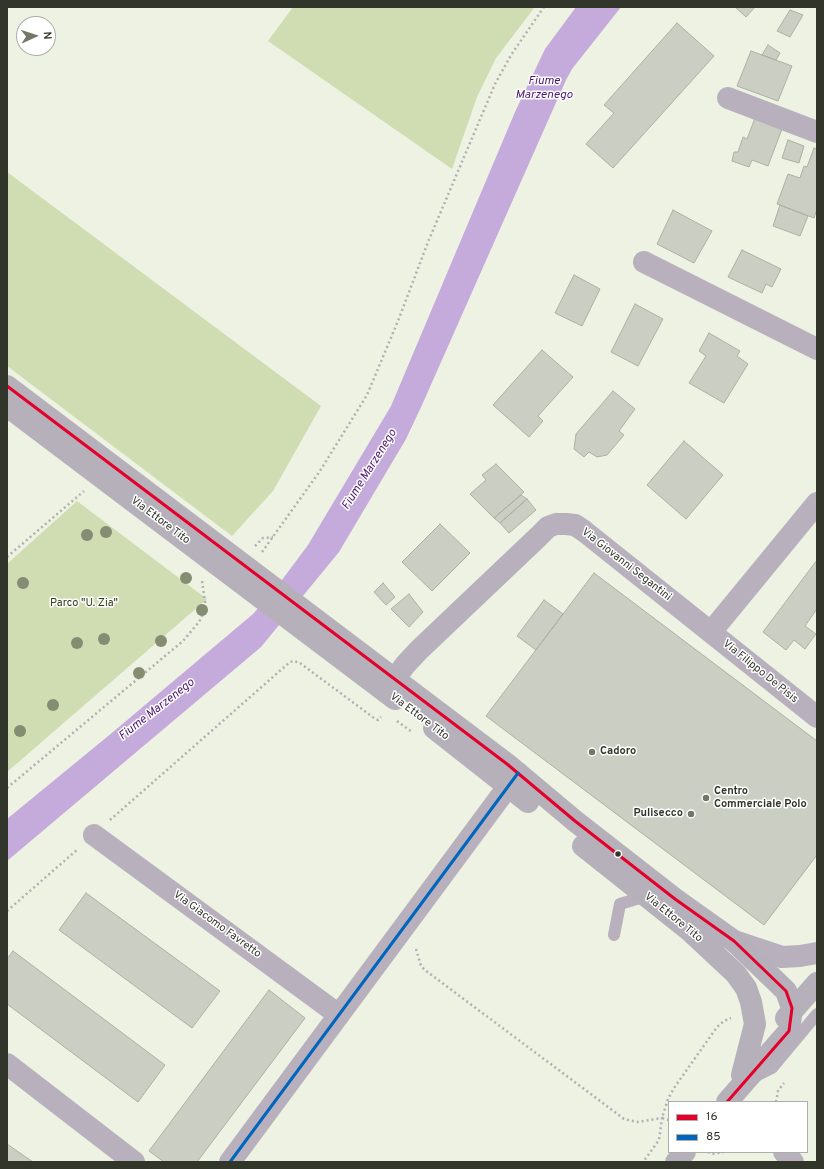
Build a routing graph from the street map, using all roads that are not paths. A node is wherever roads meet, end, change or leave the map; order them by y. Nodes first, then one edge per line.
1 (728, 98) dead end
2 (817, 132) edge
3 (644, 262) dead end
4 (817, 349) edge
5 (7, 386) edge
6 (7, 406) edge
7 (817, 503) edge
8 (254, 573) junction
9 (711, 632) junction
10 (388, 694) junction
11 (815, 710) edge
12 (514, 780) junction
13 (94, 835) road end
14 (646, 896) junction
15 (614, 935) dead end
16 (734, 941) junction
17 (817, 953) edge
18 (817, 983) edge
19 (792, 1011) junction
20 (817, 1014) edge
21 (340, 1015) junction
22 (7, 1064) edge
23 (744, 1077) junction
24 (684, 1153) edge
25 (785, 1153) edge
26 (134, 1162) edge
27 (230, 1162) edge
28 (676, 1162) edge
29 (793, 1162) edge

1 - 2 street
3 - 4 street
5 - 8 street, Via Ettore Tito
6 - 8 street, Via Ettore Tito
7 - 9 street
8 - 10 street, Via Ettore Tito
9 - 10 street, Via Giovanni Segantini
9 - 11 street, Via Filippo De Pisis
10 - 12 street, Via Ettore Tito
12 - 14 street, Via Ettore Tito
12 - 16 street, Via Ettore Tito
12 - 21 street
13 - 21 street, Via Giacomo Favretto
14 - 15 lane
14 - 23 street, Via Ettore Tito
16 - 17 street, Via Ettore Tito
16 - 19 street, Via Ettore Tito
18 - 19 street
19 - 23 street, Via Ettore Tito
20 - 23 lane
21 - 27 street
22 - 26 street
24 - 28 street
25 - 29 street

